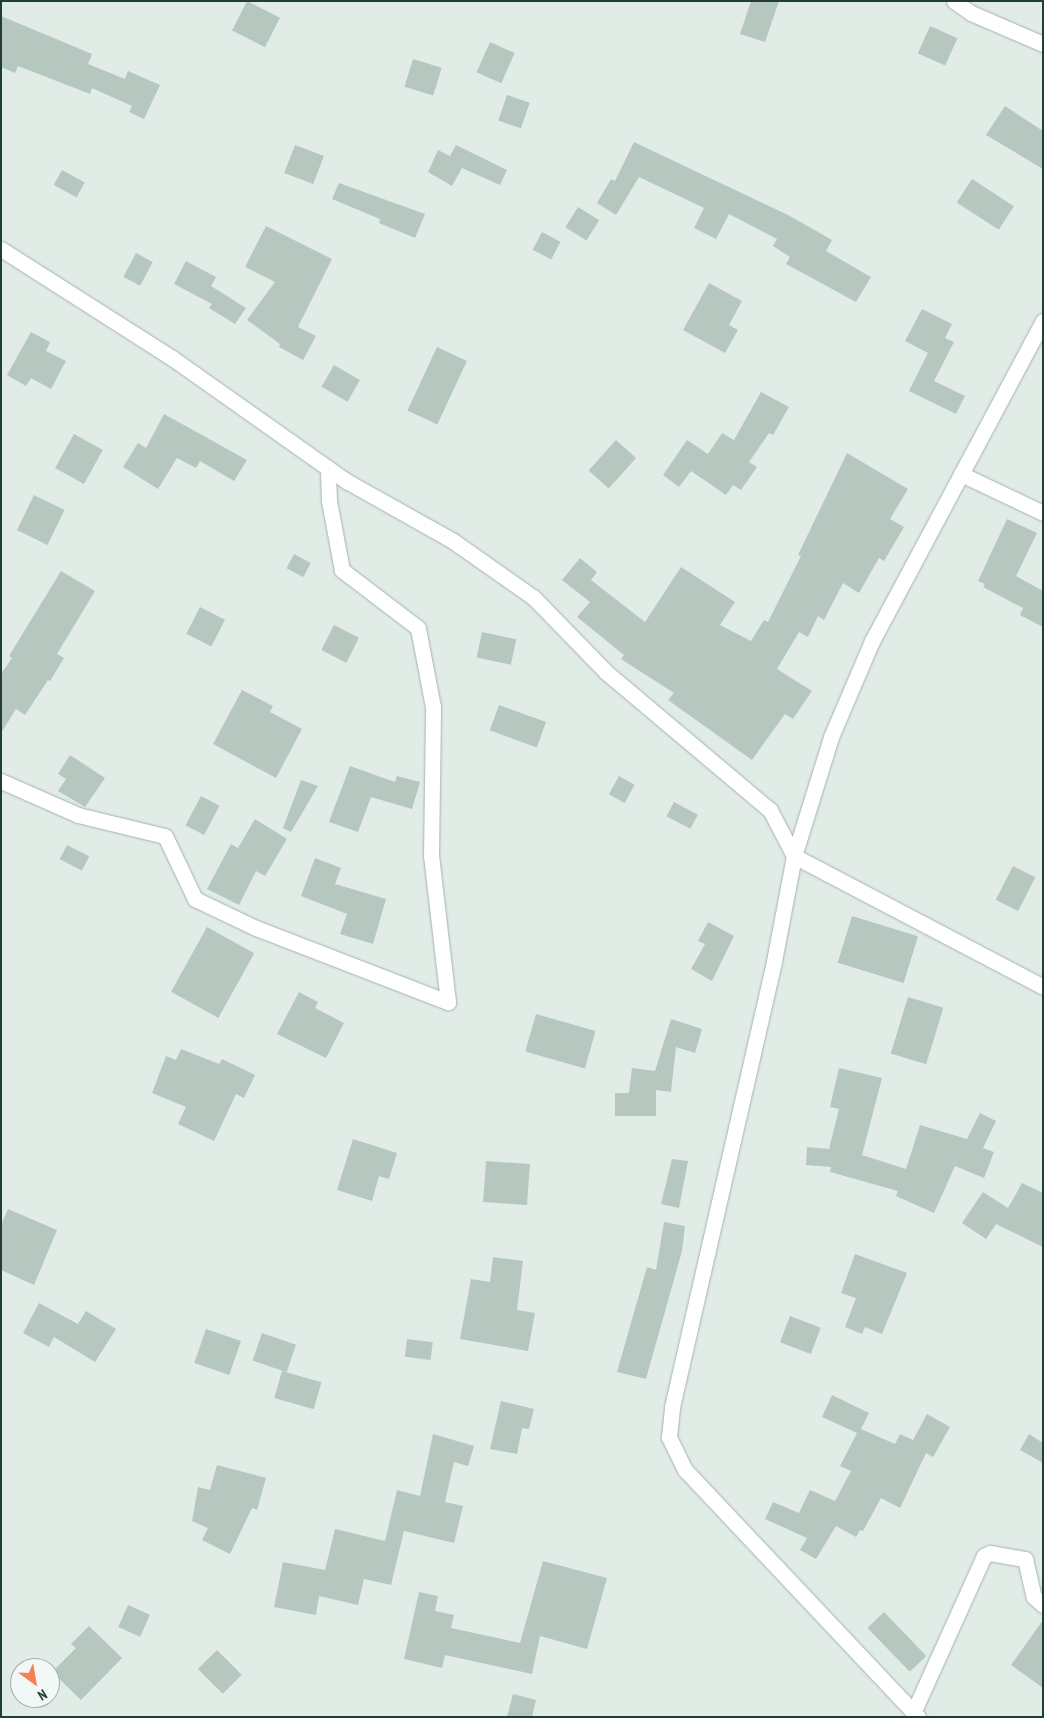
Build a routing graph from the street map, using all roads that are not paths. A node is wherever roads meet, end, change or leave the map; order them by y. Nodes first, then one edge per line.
1 (954, 1) edge
2 (1043, 44) edge
3 (1, 249) edge
4 (1043, 321) edge
5 (328, 468) junction
6 (960, 474) junction
7 (1043, 513) edge
8 (1, 781) edge
9 (794, 856) junction
10 (1043, 987) edge
11 (1043, 1605) edge
12 (916, 1715) edge

1 - 2 street
3 - 5 street
4 - 6 street
5 - 8 street
5 - 9 street
6 - 7 street
6 - 9 street
9 - 10 street
9 - 12 street
11 - 12 street

